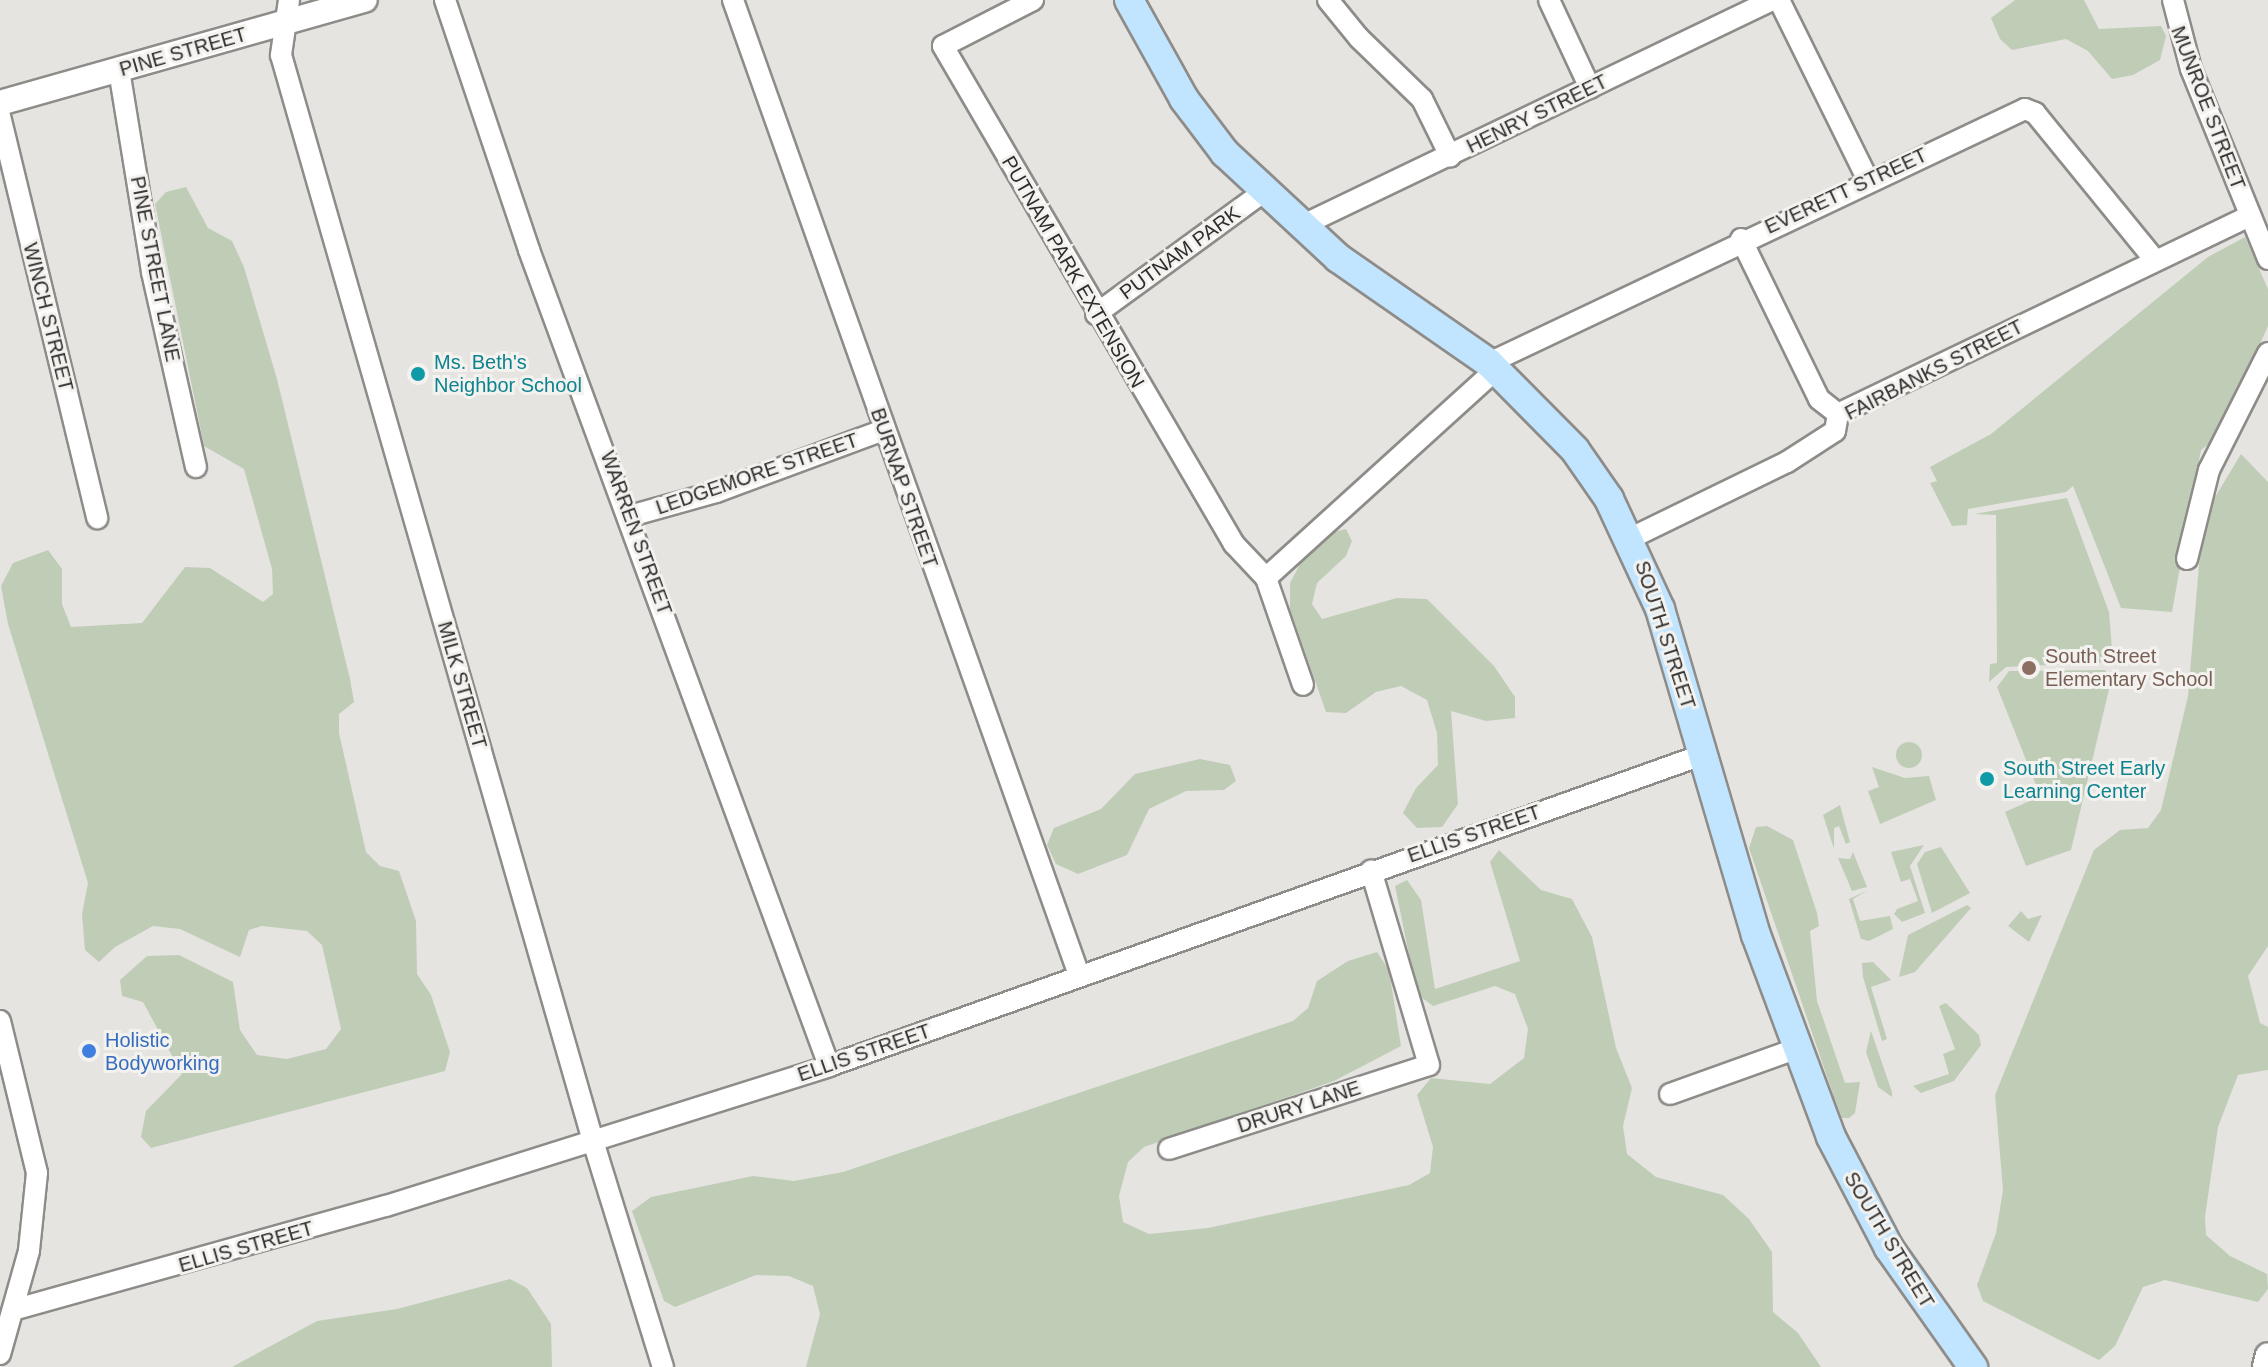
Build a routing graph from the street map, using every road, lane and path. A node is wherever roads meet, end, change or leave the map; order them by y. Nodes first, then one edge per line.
1 (365, 0) edge
2 (445, 0) edge
3 (733, 0) edge
4 (1033, 0) edge
5 (1129, 0) edge
6 (1328, 0) edge
7 (1549, 0) edge
8 (1772, 0) edge
9 (1779, 0) edge
10 (2173, 0) edge
11 (286, 12) edge
12 (119, 70) junction
13 (1590, 88) junction
14 (0, 103) edge
15 (0, 116) edge
16 (1450, 156) junction
17 (1869, 182) junction
18 (1263, 192) junction
19 (2249, 216) junction
20 (1301, 226) junction
21 (1741, 239) junction
22 (2154, 259) junction
23 (2268, 259) edge
24 (1096, 314) junction
25 (2268, 353) edge
26 (1492, 366) junction
27 (1838, 414) junction
28 (884, 430) junction
29 (196, 467) dead end
30 (630, 516) junction
31 (97, 518) dead end
32 (1631, 538) junction
33 (2187, 559) dead end
34 (1266, 578) junction
35 (1303, 685) dead end
36 (1702, 755) junction
37 (1371, 870) junction
38 (1079, 975) junction
39 (0, 1021) edge
40 (1796, 1049) junction
41 (829, 1066) junction
42 (1670, 1094) dead end
43 (593, 1141) junction
44 (1169, 1149) dead end
45 (13, 1310) junction
46 (0, 1354) edge
47 (2268, 1355) edge
48 (663, 1367) edge
49 (1973, 1367) edge
50 (2265, 1367) edge

1 - 11 street, PINE STREET
2 - 30 street, WARREN STREET
3 - 28 street, BURNAP STREET
4 - 24 street, PUTNAM PARK EXTENSION
5 - 18 main road, SOUTH STREET
6 - 16 street
7 - 13 street
8 - 13 street, HENRY STREET
9 - 17 street
10 - 19 street, MUNROE STREET
11 - 12 street, PINE STREET
11 - 43 street, MILK STREET
12 - 14 street, PINE STREET
12 - 29 street, PINE STREET LANE
13 - 16 street, HENRY STREET
15 - 31 street, WINCH STREET
16 - 20 street, HENRY STREET
17 - 21 street, EVERETT STREET
17 - 22 street, EVERETT STREET
18 - 20 main road, SOUTH STREET
18 - 24 street, PUTNAM PARK
19 - 22 street, FAIRBANKS STREET
19 - 23 street, MUNROE STREET
20 - 26 main road, SOUTH STREET
21 - 26 street, EVERETT STREET
21 - 27 street
22 - 27 street, FAIRBANKS STREET
24 - 34 street, PUTNAM PARK EXTENSION
25 - 33 street
26 - 32 main road, SOUTH STREET
26 - 34 street, EVERETT STREET
27 - 32 street, FAIRBANKS STREET
28 - 30 street, LEDGEMORE STREET
28 - 38 street, BURNAP STREET
30 - 41 street, WARREN STREET
32 - 36 main road, SOUTH STREET
34 - 35 street
36 - 37 street, ELLIS STREET
36 - 40 main road, SOUTH STREET
37 - 38 street, ELLIS STREET
37 - 44 street, DRURY LANE
38 - 41 street, ELLIS STREET
39 - 45 street
40 - 42 street
40 - 49 main road, SOUTH STREET
41 - 43 street, ELLIS STREET
43 - 45 street, ELLIS STREET
43 - 48 street, MILK STREET
45 - 46 street
47 - 50 street

